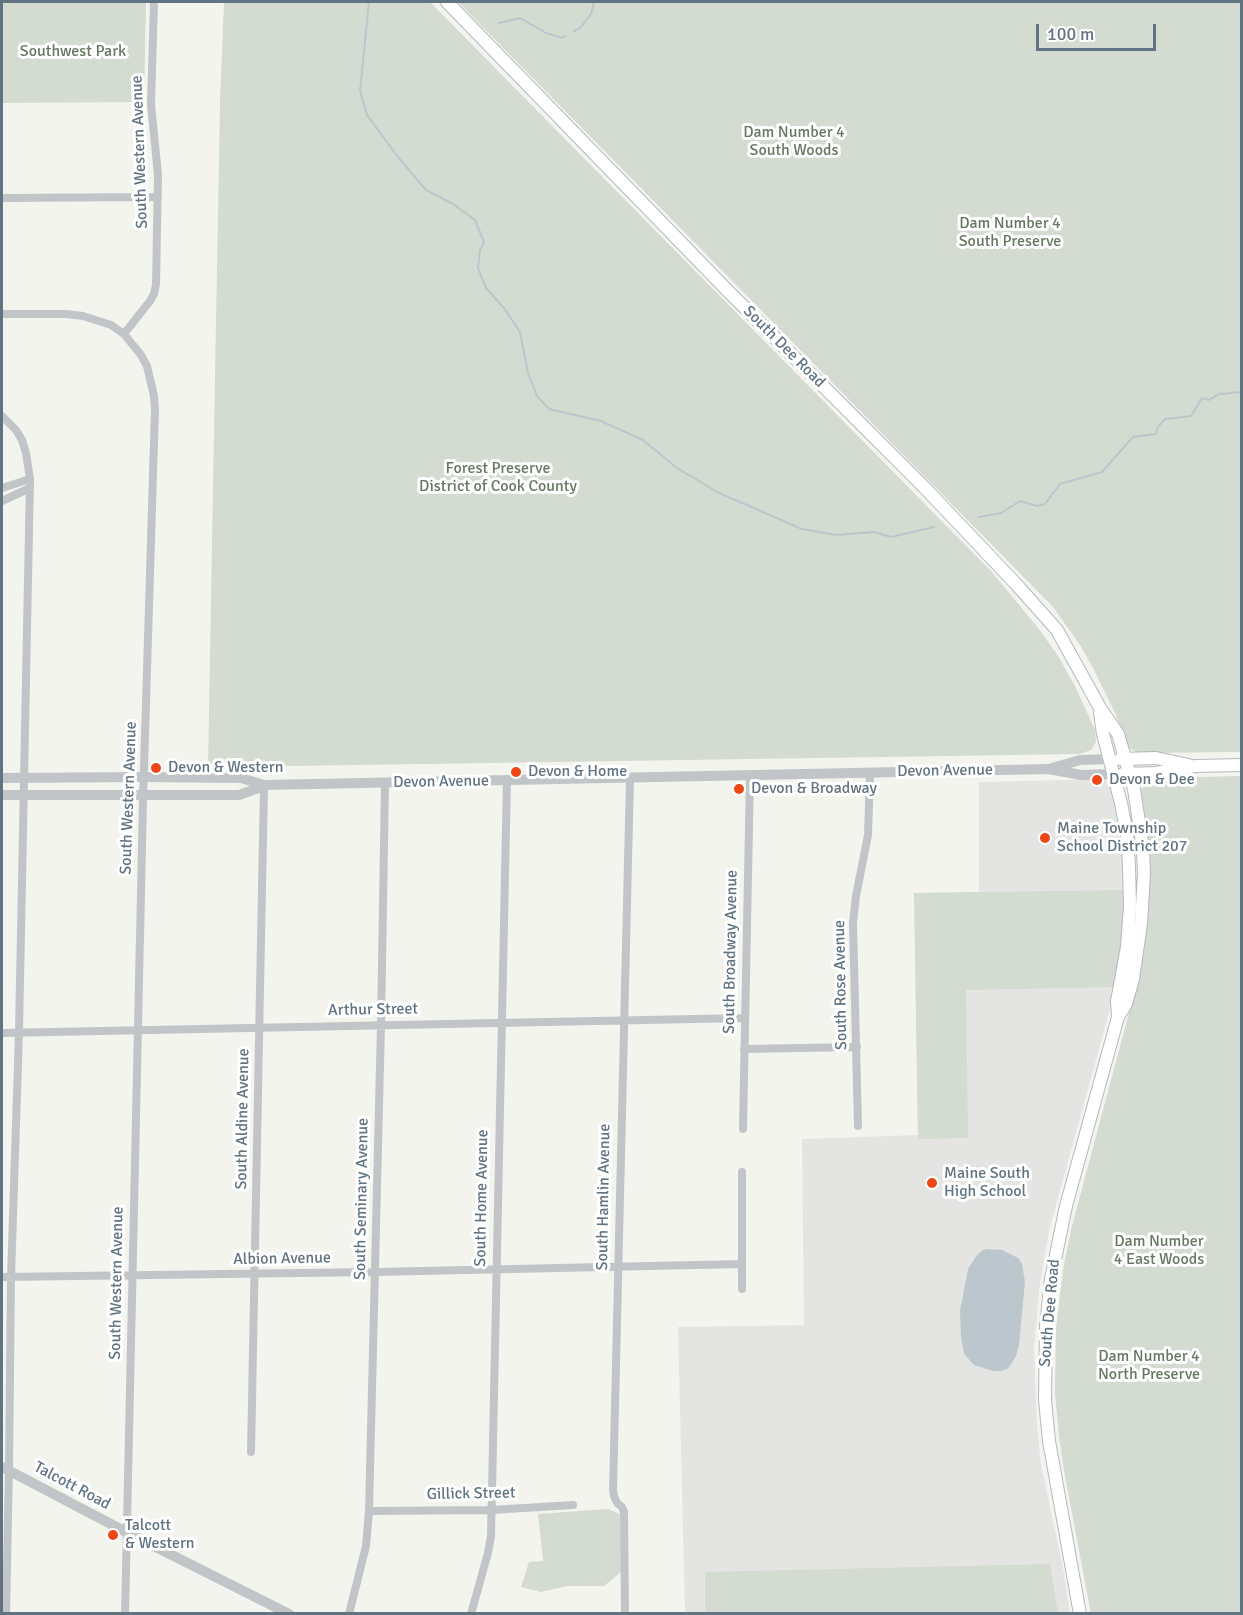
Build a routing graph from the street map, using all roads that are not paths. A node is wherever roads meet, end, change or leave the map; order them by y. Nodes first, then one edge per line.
1 (154, 2) edge
2 (447, 2) edge
3 (159, 197) junction
4 (2, 198) edge
5 (2, 314) edge
6 (124, 334) junction
7 (2, 416) edge
8 (30, 484) junction
9 (2, 488) edge
10 (2, 501) edge
11 (1100, 708) junction
12 (1110, 759) junction
13 (1125, 759) junction
14 (1242, 765) edge
15 (1196, 766) junction
16 (1049, 769) junction
17 (870, 773) junction
18 (1114, 774) junction
19 (1130, 774) junction
20 (750, 776) junction
21 (144, 777) junction
22 (2, 778) edge
23 (23, 778) junction
24 (630, 778) junction
25 (507, 780) junction
26 (385, 783) junction
27 (264, 785) junction
28 (144, 794) junction
29 (2, 795) edge
30 (23, 795) junction
31 (1118, 1017) junction
32 (744, 1018) junction
33 (623, 1020) junction
34 (502, 1023) junction
35 (381, 1025) junction
36 (259, 1028) junction
37 (138, 1030) junction
38 (2, 1033) edge
39 (19, 1033) junction
40 (857, 1047) junction
41 (744, 1049) junction
42 (858, 1126) dead end
43 (743, 1129) dead end
44 (742, 1172) dead end
45 (742, 1264) junction
46 (618, 1267) junction
47 (495, 1269) junction
48 (375, 1272) junction
49 (255, 1274) junction
50 (132, 1276) junction
51 (2, 1277) edge
52 (11, 1277) junction
53 (742, 1289) dead end
54 (250, 1452) dead end
55 (5, 1468) edge
56 (573, 1505) dead end
57 (491, 1510) junction
58 (369, 1511) junction
59 (126, 1532) junction
60 (6, 1614) edge
61 (125, 1614) edge
62 (289, 1614) edge
63 (349, 1614) edge
64 (471, 1614) edge
65 (625, 1614) edge
66 (1080, 1614) edge

1 - 3 street, South Western Avenue
2 - 11 main road, South Dee Road
3 - 4 street
3 - 6 street, South Western Avenue
5 - 6 street
6 - 21 street, South Western Avenue
7 - 8 street
8 - 9 street
8 - 10 street
8 - 23 street
11 - 12 main road, South Dee Road
11 - 13 main road, South Dee Road
12 - 13 main road, Devon Avenue
12 - 16 street, Devon Avenue
12 - 18 main road, South Dee Road
13 - 15 main road, Devon Avenue
13 - 19 main road, South Dee Road
14 - 15 main road, Devon Avenue
15 - 19 main road, Devon Avenue
16 - 17 street, Devon Avenue
16 - 18 street, Devon Avenue
17 - 20 street, Devon Avenue
17 - 40 street, South Rose Avenue
18 - 19 main road, Devon Avenue
18 - 31 main road, South Dee Road
19 - 31 main road, South Dee Road
20 - 24 street, Devon Avenue
20 - 32 street, South Broadway Avenue
21 - 23 street, Devon Avenue
21 - 27 street, Devon Avenue
21 - 28 street, South Western Avenue
22 - 23 street, Devon Avenue
23 - 30 street
24 - 25 street, Devon Avenue
24 - 33 street, South Hamlin Avenue
25 - 26 street, Devon Avenue
25 - 34 street, South Home Avenue
26 - 27 street, Devon Avenue
26 - 35 street, South Seminary Avenue
27 - 28 street, Devon Avenue
27 - 36 street, South Aldine Avenue
28 - 30 street, Devon Avenue
28 - 37 street, South Western Avenue
29 - 30 street, Devon Avenue
30 - 39 street
31 - 66 main road, South Dee Road
32 - 33 street, Arthur Street
32 - 41 street, South Broadway Avenue
33 - 34 street, Arthur Street
33 - 46 street, South Hamlin Avenue
34 - 35 street, Arthur Street
34 - 47 street, South Home Avenue
35 - 36 street, Arthur Street
35 - 48 street, South Seminary Avenue
36 - 37 street, Arthur Street
36 - 49 street, South Aldine Avenue
37 - 39 street, Arthur Street
37 - 50 street, South Western Avenue
38 - 39 street, Arthur Street
39 - 52 street
40 - 41 street
40 - 42 street, South Rose Avenue
41 - 43 street, South Broadway Avenue
44 - 45 street
45 - 46 street, Albion Avenue
45 - 53 street
46 - 47 street, Albion Avenue
46 - 65 street, South Hamlin Avenue
47 - 48 street, Albion Avenue
47 - 57 street, South Home Avenue
48 - 49 street, Albion Avenue
48 - 58 street, South Seminary Avenue
49 - 50 street, Albion Avenue
49 - 54 street, South Aldine Avenue
50 - 52 street, Albion Avenue
50 - 59 street, South Western Avenue
51 - 52 street, Albion Avenue
52 - 55 street
55 - 59 street, Talcott Road
55 - 60 street
56 - 57 street, Gillick Street
57 - 58 street, Gillick Street
57 - 64 street, South Home Avenue
58 - 63 street, South Seminary Avenue
59 - 61 street, South Western Avenue
59 - 62 street, Talcott Road

